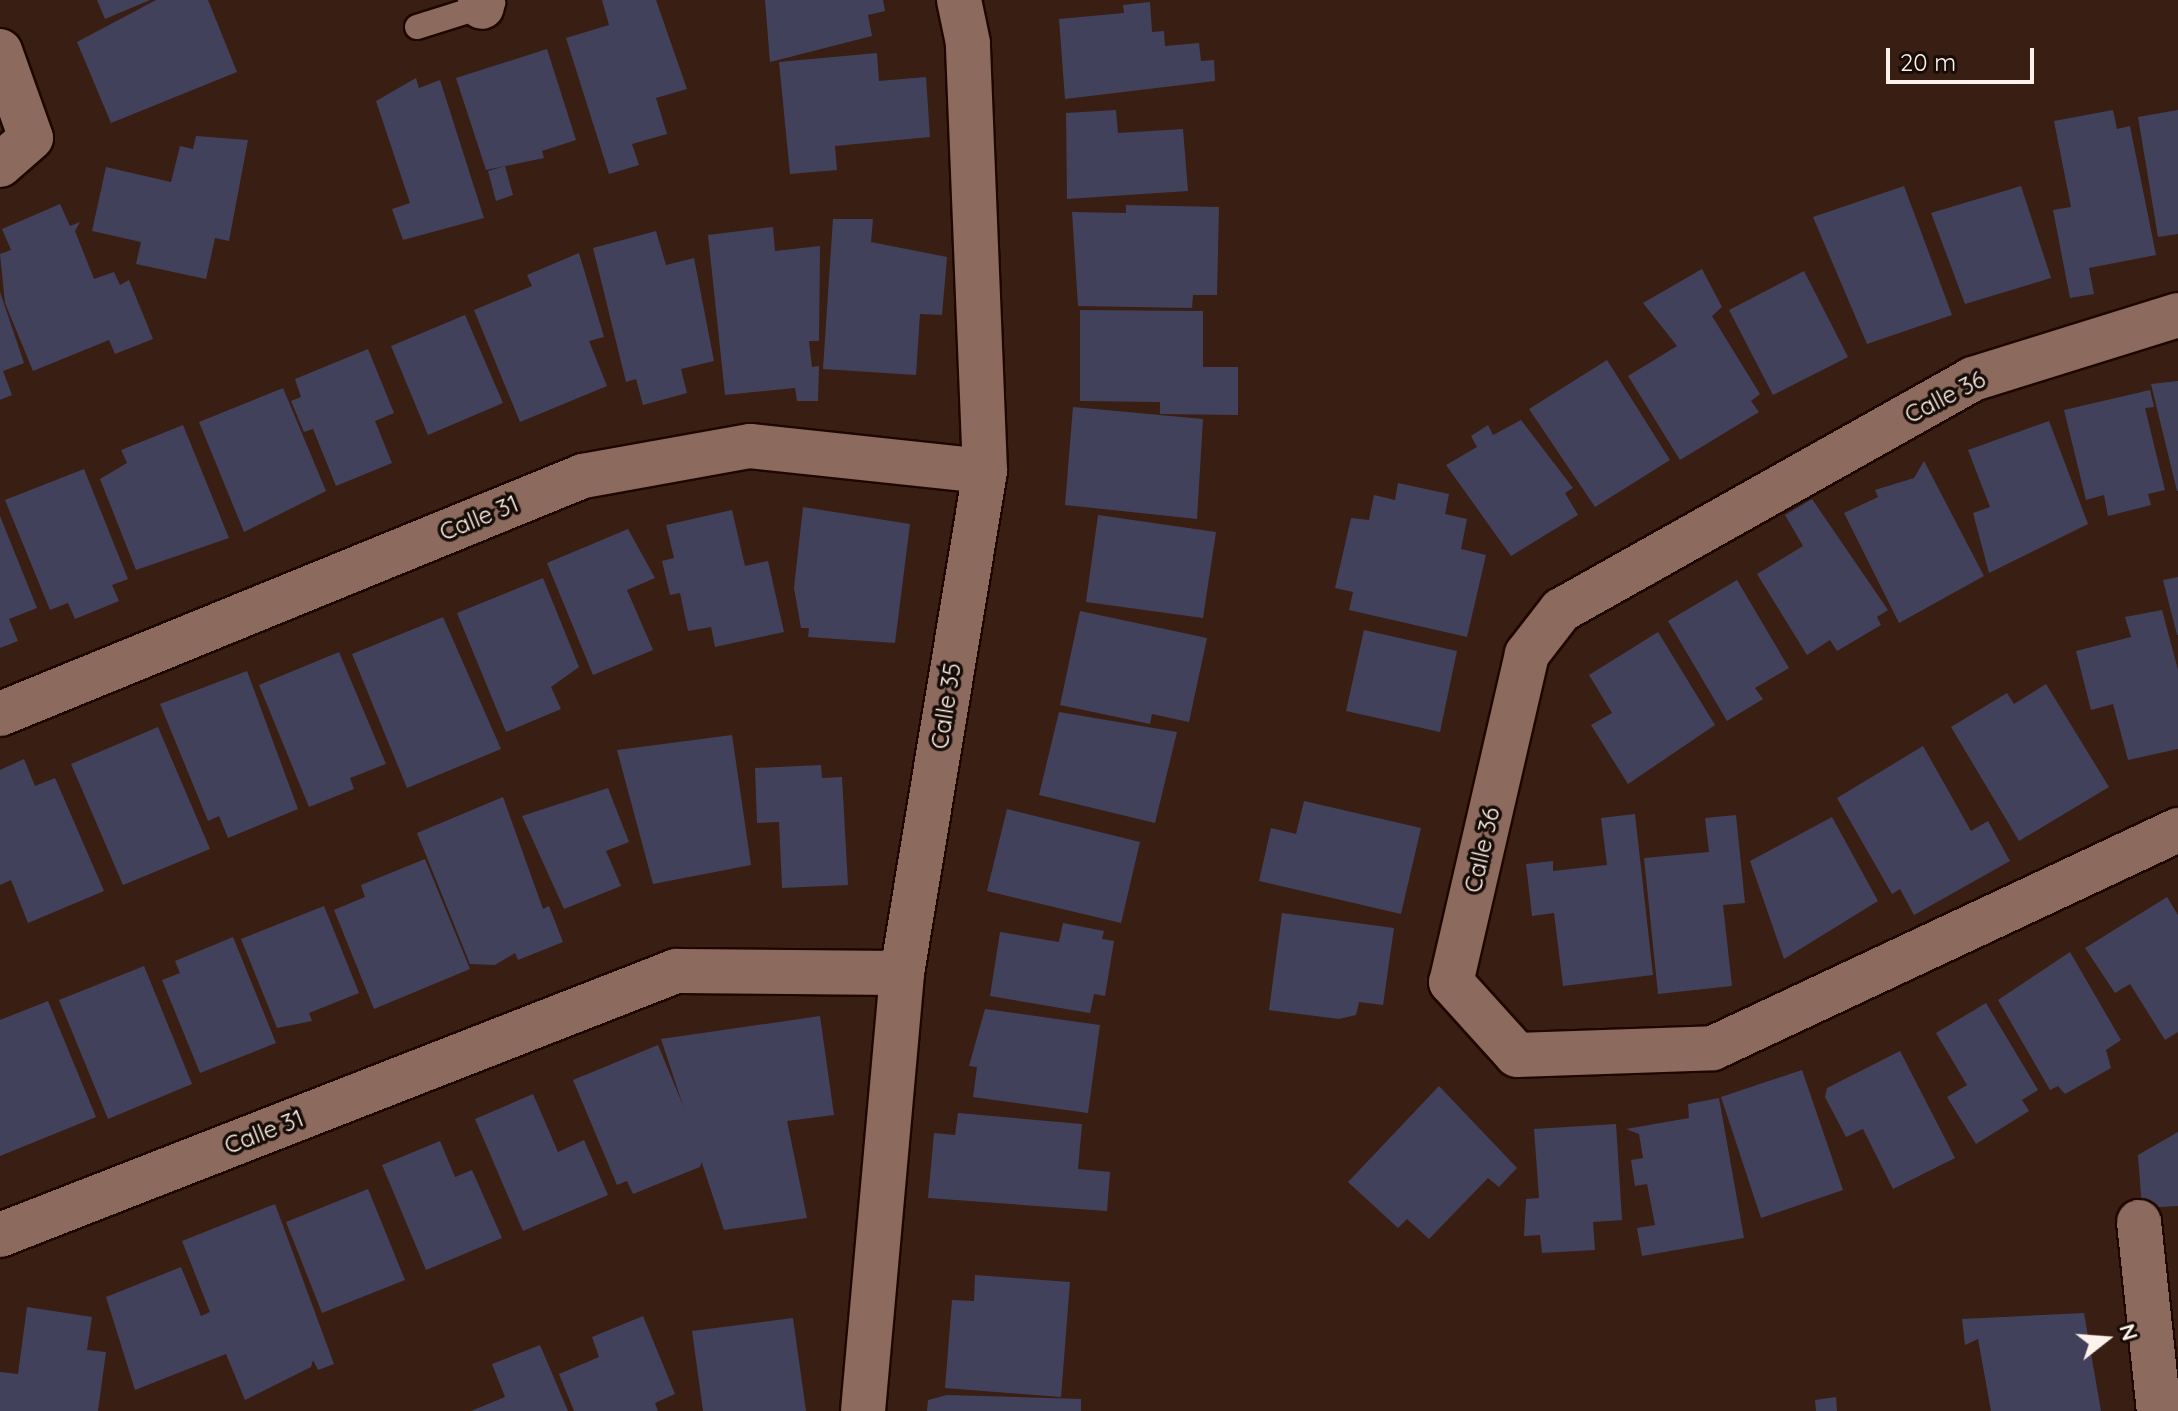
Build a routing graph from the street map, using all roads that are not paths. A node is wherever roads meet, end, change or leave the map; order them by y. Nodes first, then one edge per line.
1 (959, 0) edge
2 (488, 2) edge
3 (417, 27) dead end
4 (0, 51) edge
5 (0, 165) edge
6 (2178, 315) edge
7 (985, 471) junction
8 (0, 714) edge
9 (2178, 830) edge
10 (902, 973) junction
11 (2139, 1222) dead end
12 (0, 1235) edge
13 (863, 1411) edge
14 (2159, 1411) edge

1 - 7 street, Calle 35
2 - 3 lane
4 - 5 street
6 - 9 street, Calle 36
7 - 8 street, Calle 31
7 - 10 street, Calle 35
10 - 12 street, Calle 31
10 - 13 street, Calle 35
11 - 14 street

